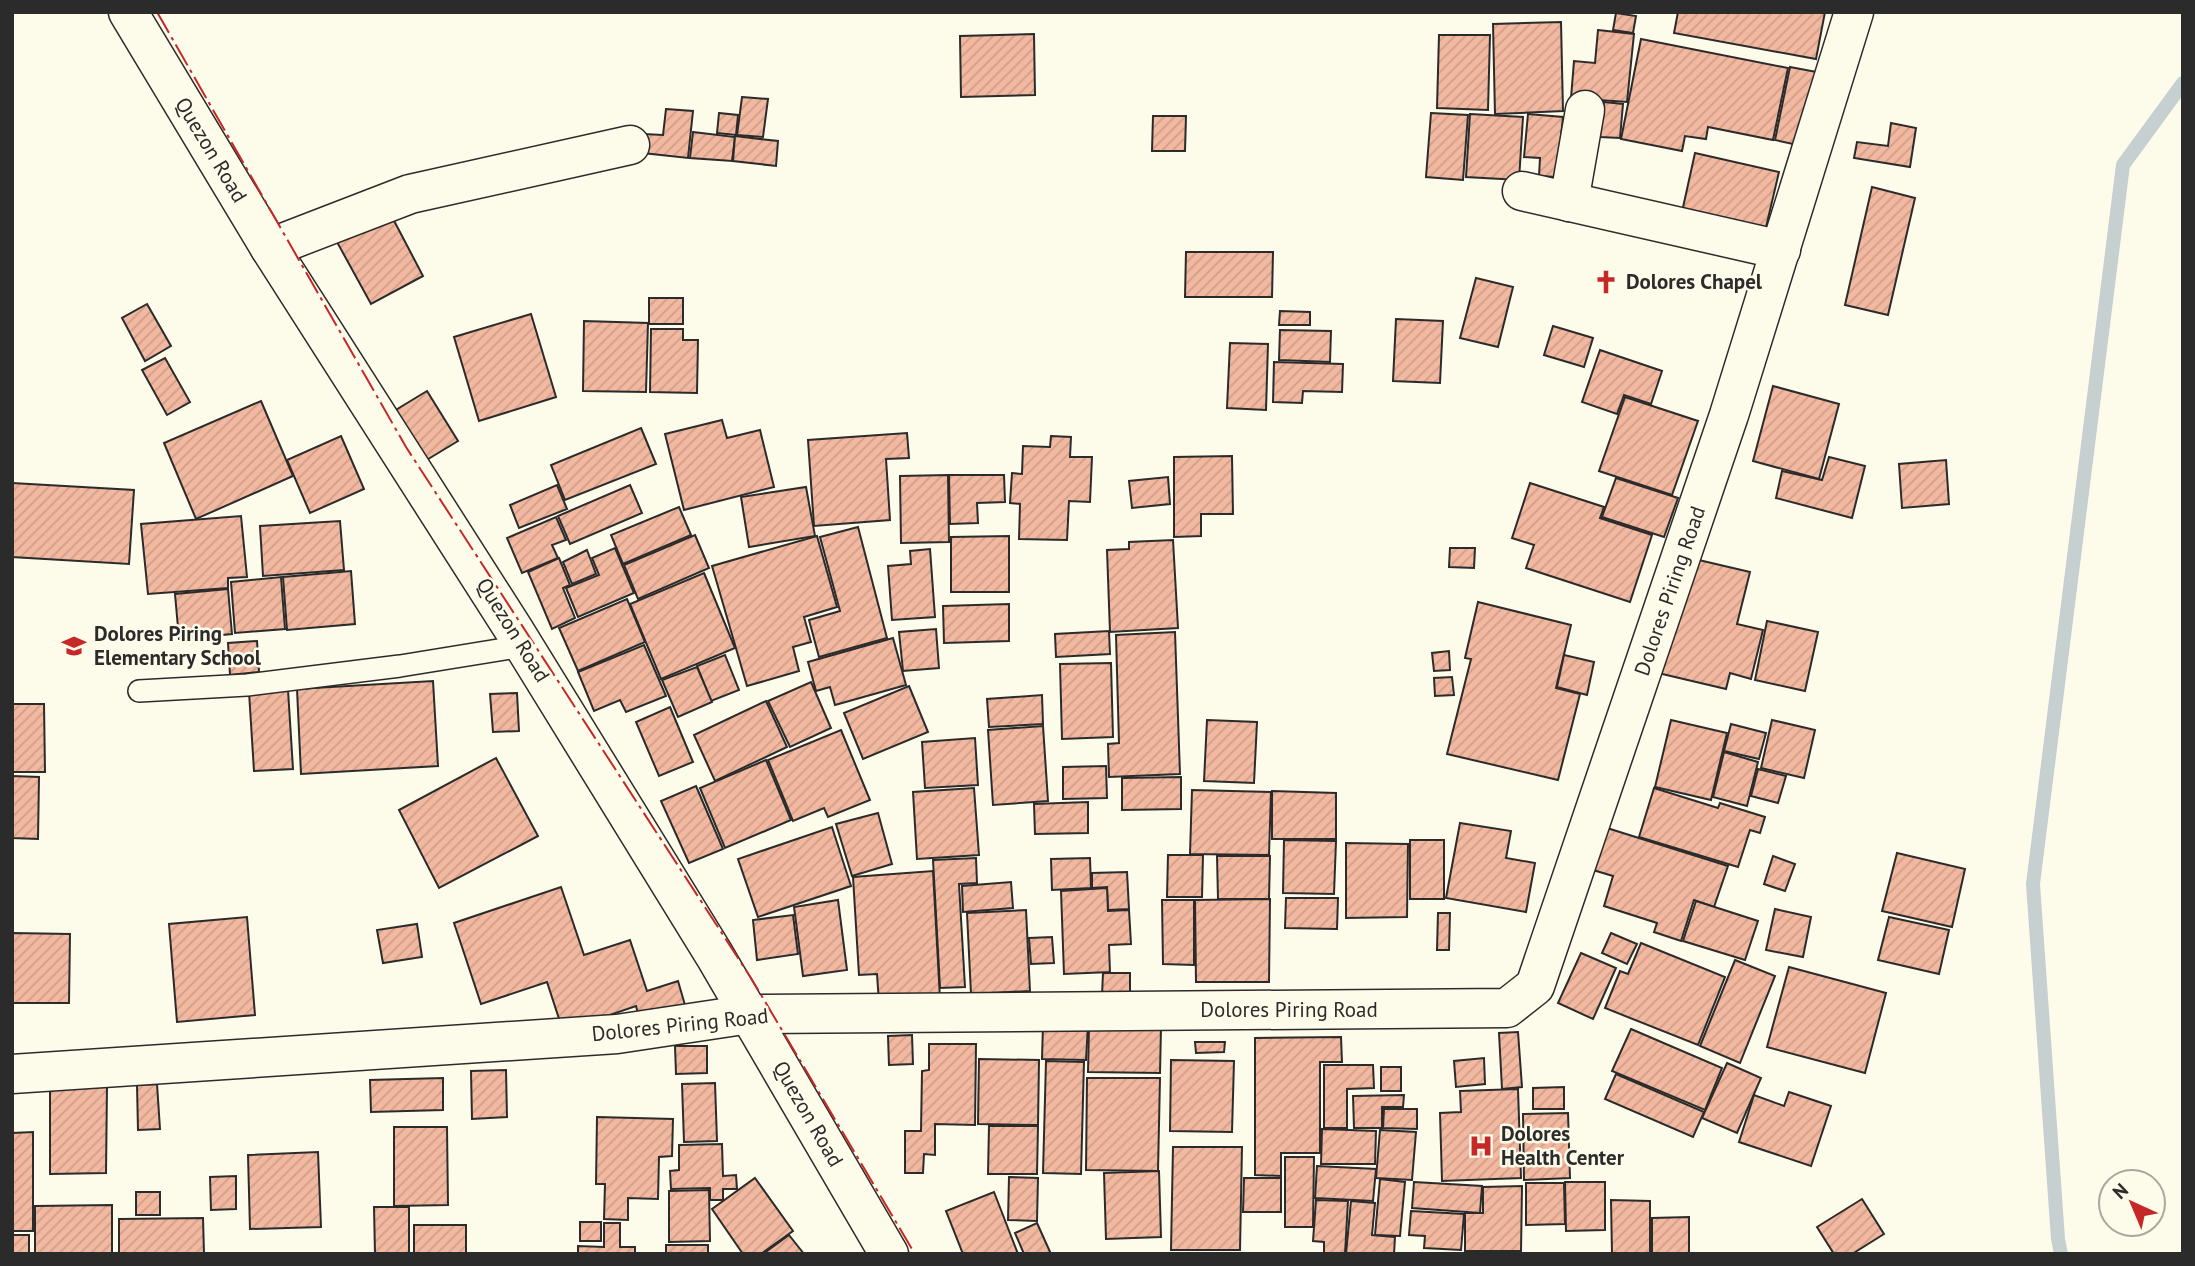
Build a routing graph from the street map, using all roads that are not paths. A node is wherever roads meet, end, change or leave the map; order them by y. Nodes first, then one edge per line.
1 (128, 12) edge
2 (1854, 12) edge
3 (1585, 110) dead end
4 (630, 145) dead end
5 (1522, 191) dead end
6 (1569, 202) junction
7 (270, 248) junction
8 (1781, 250) junction
9 (523, 646) junction
10 (139, 691) dead end
11 (750, 1014) junction
12 (12, 1074) edge
13 (888, 1254) edge

1 - 7 street, Quezon Road
2 - 8 street, Dolores Piring Road
3 - 6 street
4 - 7 street
5 - 6 street
6 - 8 street
7 - 9 street, Quezon Road
8 - 11 street, Dolores Piring Road
9 - 10 lane
9 - 11 street, Quezon Road
11 - 12 street, Dolores Piring Road
11 - 13 street, Quezon Road

